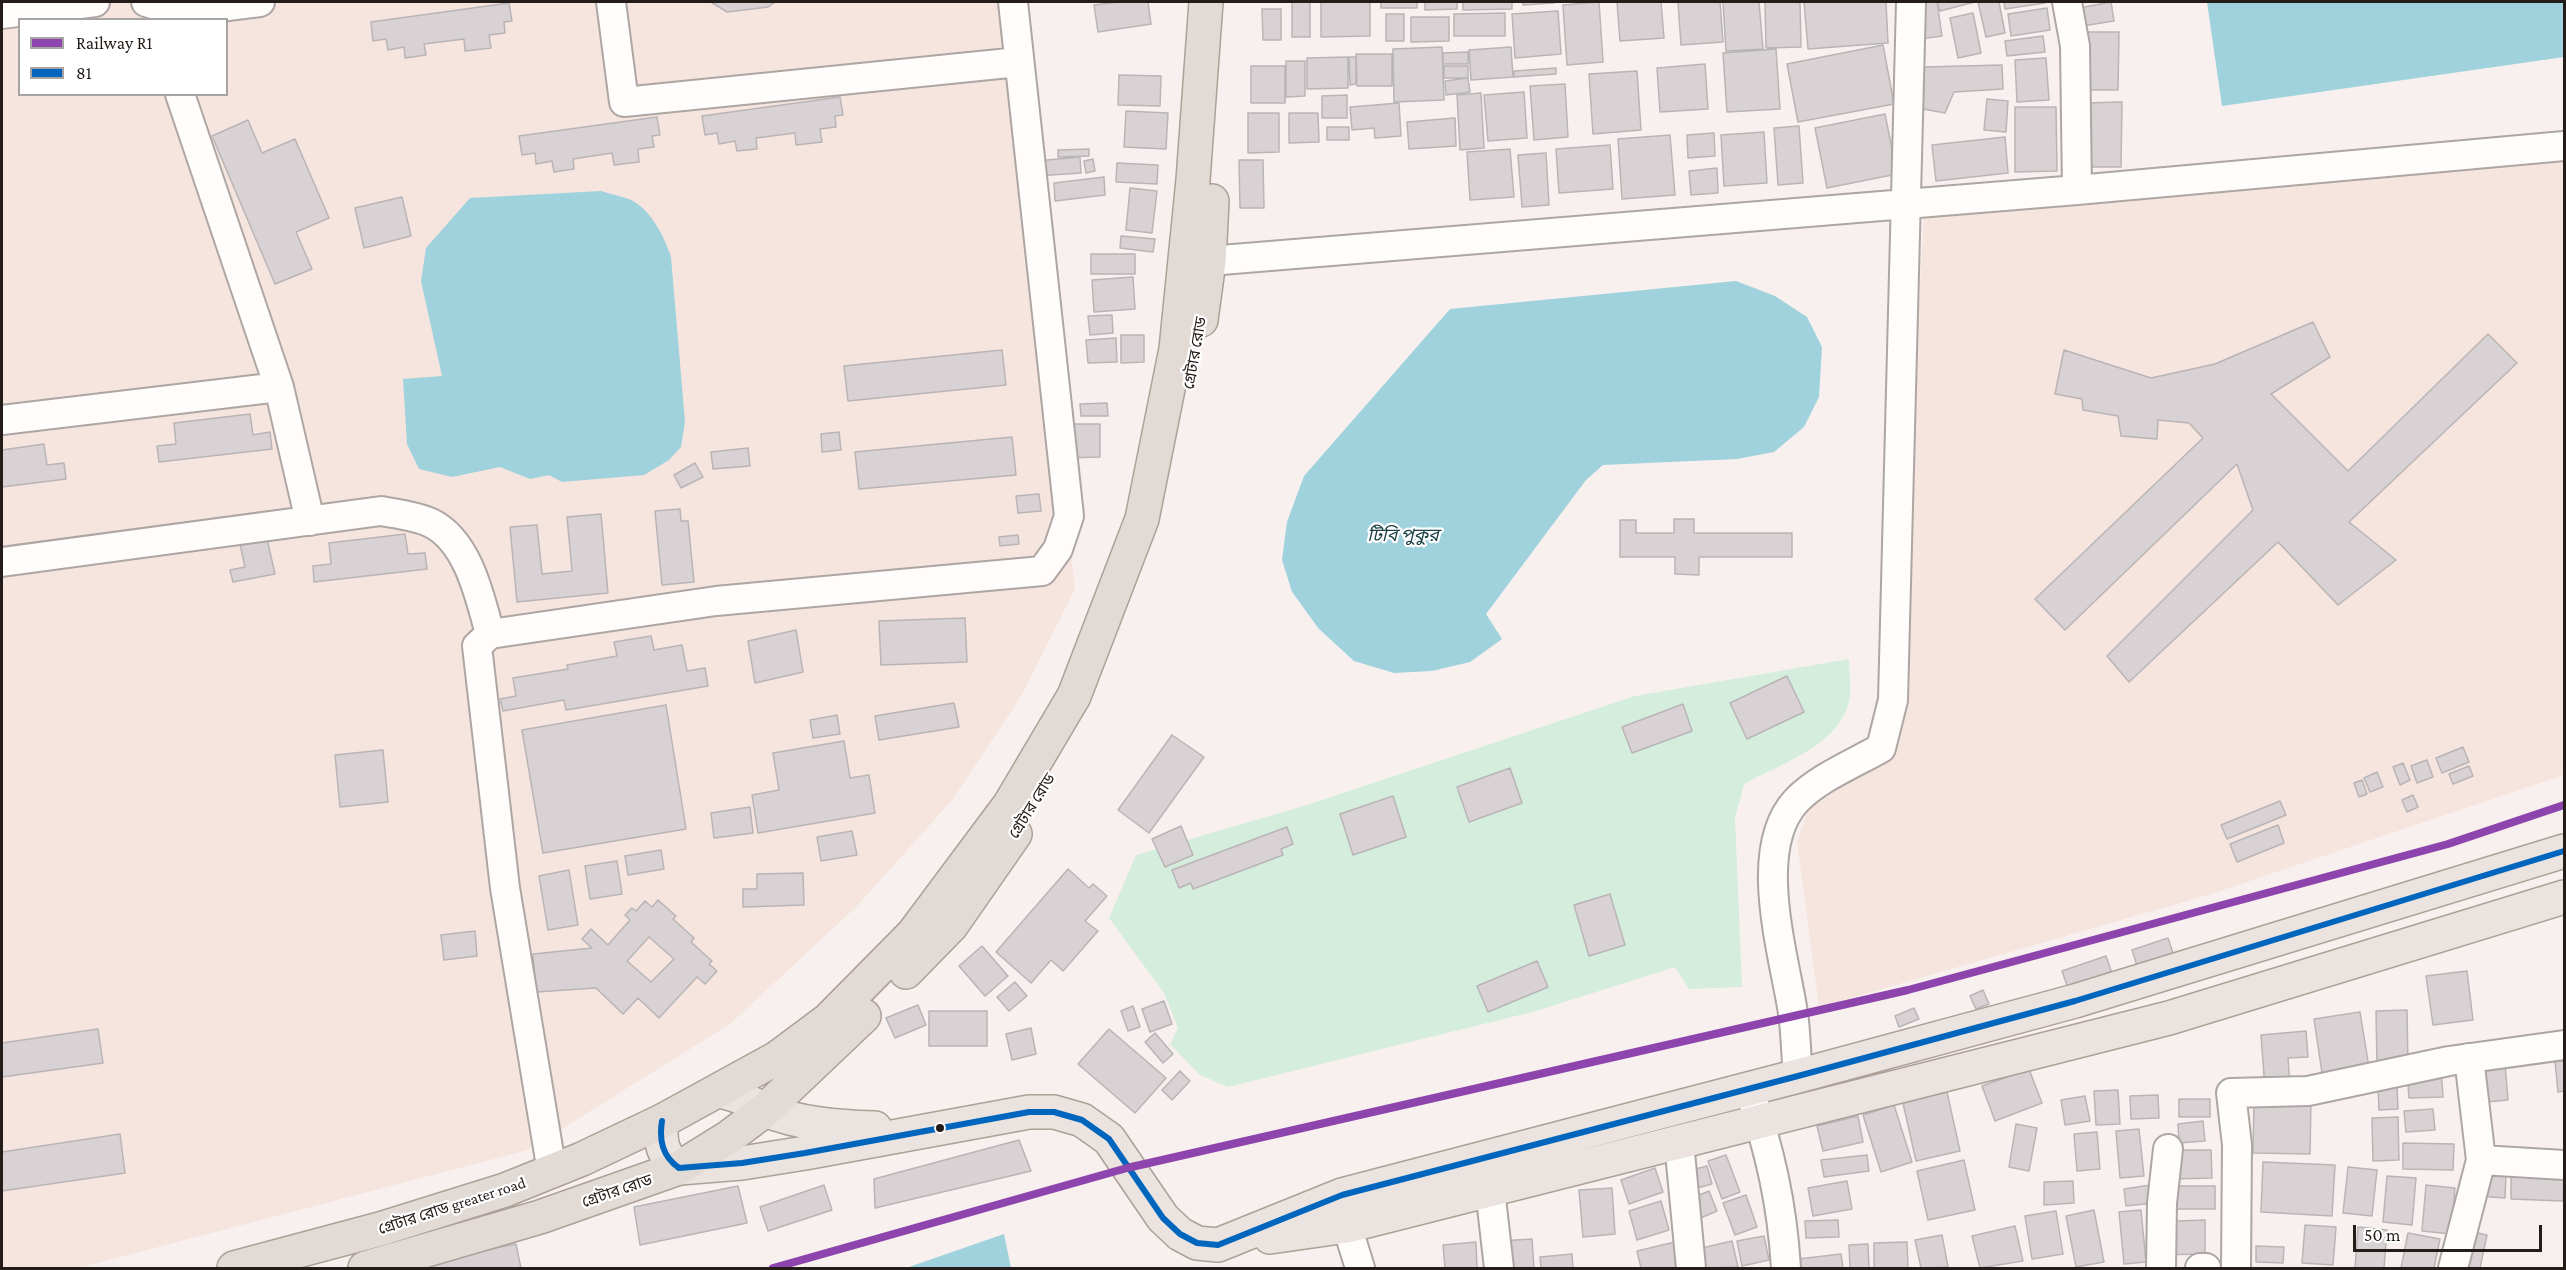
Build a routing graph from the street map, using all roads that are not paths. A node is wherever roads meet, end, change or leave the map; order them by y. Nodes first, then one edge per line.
1 (95, 2) edge
2 (260, 2) edge
3 (611, 2) edge
4 (1013, 2) edge
5 (1206, 2) edge
6 (1225, 2) edge
7 (1911, 2) edge
8 (2067, 2) edge
9 (150, 8) edge
10 (2, 14) edge
11 (1019, 62) junction
12 (181, 96) edge
13 (1209, 98) junction
14 (2565, 146) edge
15 (2078, 190) junction
16 (1907, 204) junction
17 (1209, 261) junction
18 (279, 387) junction
19 (2, 420) edge
20 (310, 521) junction
21 (2, 562) edge
22 (490, 634) junction
23 (2565, 852) edge
24 (2565, 897) edge
25 (2565, 1045) edge
26 (2469, 1058) junction
27 (1798, 1076) junction
28 (1749, 1089) junction
29 (718, 1091) junction
30 (765, 1110) junction
31 (662, 1121) junction
32 (1760, 1121) junction
33 (943, 1128) junction
34 (1679, 1142) junction
35 (2168, 1149) dead end
36 (2481, 1160) junction
37 (2565, 1165) edge
38 (679, 1168) junction
39 (552, 1172) junction
40 (1490, 1190) junction
41 (1347, 1226) junction
42 (1218, 1245) junction
43 (1782, 1268) edge
44 (234, 1269) edge
45 (365, 1269) edge
46 (1360, 1269) edge
47 (1499, 1269) edge
48 (1691, 1269) edge
49 (2161, 1269) edge
50 (2200, 1269) edge
51 (2206, 1269) edge
52 (2236, 1269) edge
53 (2453, 1269) edge

1 - 10 street
2 - 9 street
3 - 11 street
4 - 11 street
5 - 13 highway, গ্রেটার রোড
6 - 13 highway, গ্রেটার রোড
7 - 16 street
8 - 15 street
11 - 22 street
12 - 18 street
13 - 17 highway, গ্রেটার রোড
13 - 29 highway, গ্রেটার রোড
14 - 15 street
15 - 16 street
16 - 17 street
16 - 27 street
17 - 30 highway, গ্রেটার রোড
18 - 19 street
18 - 20 street
20 - 21 street
20 - 22 street
22 - 39 street
23 - 27 main road
24 - 32 main road
25 - 26 street
26 - 36 street
26 - 52 street
27 - 28 main road
28 - 32 street
28 - 42 main road
29 - 30 main road
29 - 31 highway, গ্রেটার রোড
30 - 33 main road
30 - 38 highway, গ্রেটার রোড
31 - 38 main road
31 - 39 highway, গ্রেটার রোড greater road
32 - 34 main road
32 - 43 street
33 - 38 main road
33 - 42 main road
34 - 40 main road
34 - 48 street
35 - 49 street
36 - 37 street
36 - 53 street
38 - 45 highway, গ্রেটার রোড
39 - 44 highway, গ্রেটার রোড greater road
40 - 41 main road
40 - 47 street
41 - 42 main road
41 - 46 street
50 - 51 street

